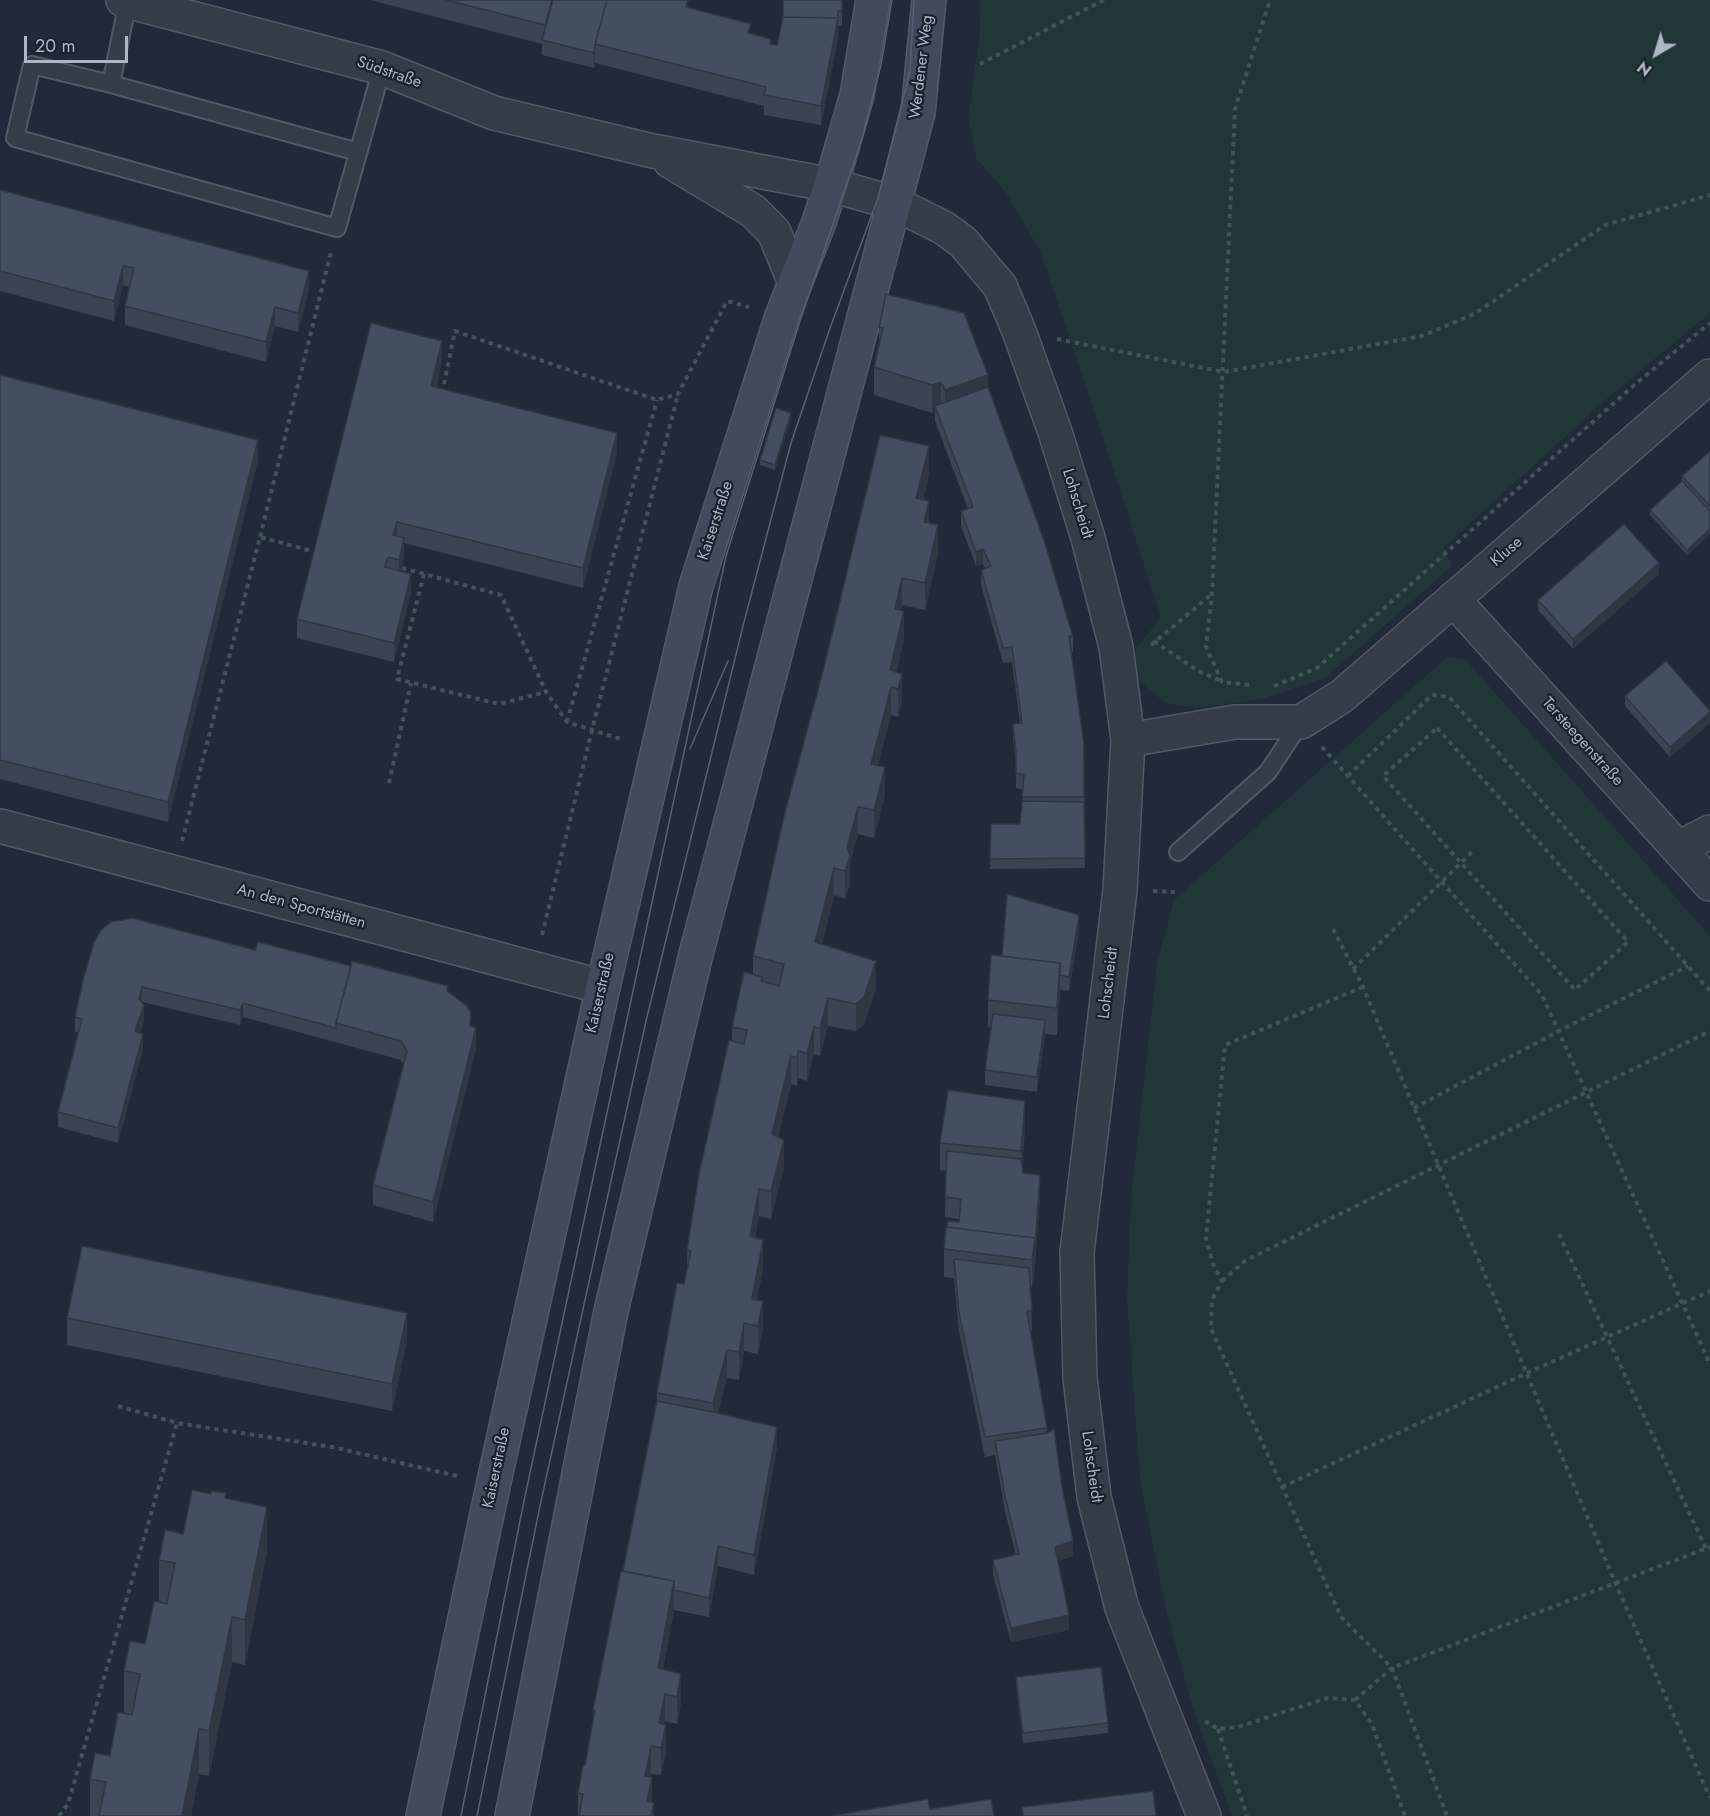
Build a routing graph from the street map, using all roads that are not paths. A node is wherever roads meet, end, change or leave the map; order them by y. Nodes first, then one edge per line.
1 (873, 0) edge
2 (929, 0) edge
3 (126, 1) edge
4 (382, 68) junction
5 (111, 84) junction
6 (653, 151) junction
7 (358, 152) junction
8 (831, 185) junction
9 (894, 203) junction
10 (795, 283) junction
11 (1710, 376) edge
12 (1453, 599) junction
13 (1301, 722) junction
14 (1128, 740) junction
15 (0, 826) edge
16 (1710, 832) edge
17 (1678, 848) junction
18 (1178, 852) dead end
19 (1710, 884) edge
20 (603, 987) junction
21 (423, 1816) edge
22 (512, 1816) edge
23 (1204, 1816) edge

1 - 8 main road
2 - 9 main road, Werdener Weg
3 - 4 street, Südstraße
3 - 5 lane
4 - 6 street, Südstraße
4 - 7 lane
5 - 7 lane
5 - 7 lane
6 - 8 street, Südstraße
6 - 10 street, Südstraße
8 - 9 street, Südstraße
8 - 10 main road, Kaiserstraße
9 - 14 street, Lohscheidt
9 - 22 main road
10 - 20 main road, Kaiserstraße
11 - 12 street, Kluse
12 - 13 street, Kluse
12 - 17 street, Tersteegenstraße
13 - 14 street
13 - 18 lane, Kluse
14 - 23 street, Lohscheidt
15 - 20 street, An den Sportstätten
16 - 17 street
17 - 19 street, Tersteegenstraße
20 - 21 main road, Kaiserstraße

